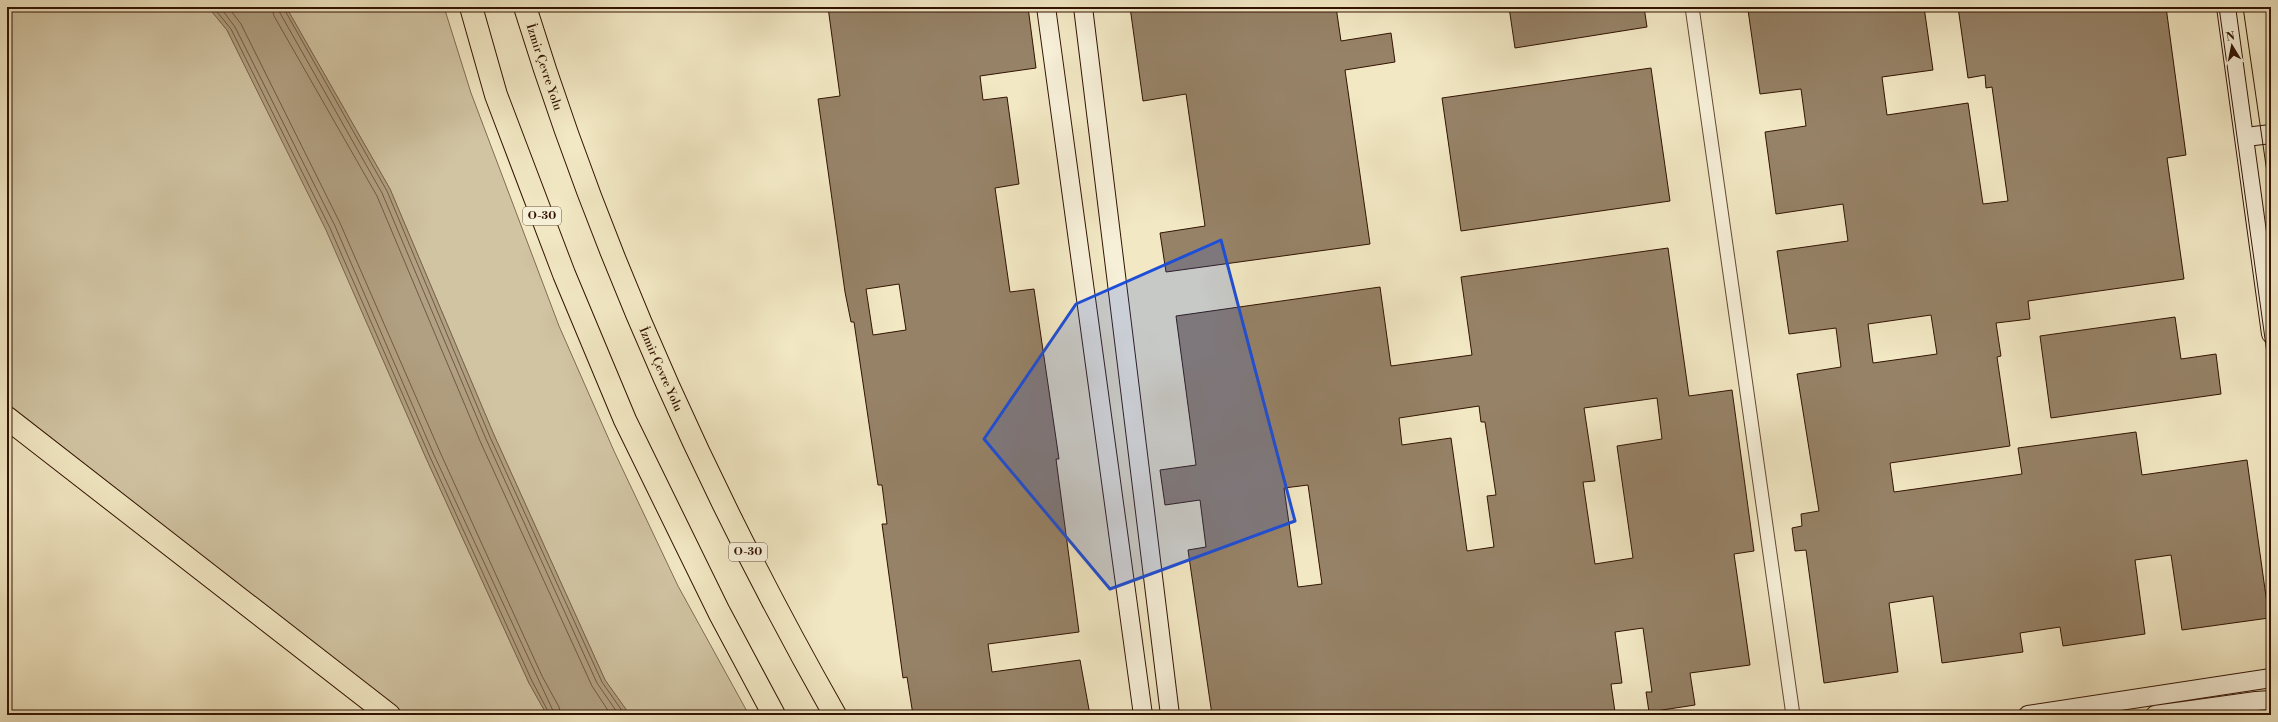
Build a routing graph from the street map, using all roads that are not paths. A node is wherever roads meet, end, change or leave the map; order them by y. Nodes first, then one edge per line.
1 (471, 7) edge
2 (525, 7) edge
3 (1046, 7) edge
4 (1083, 7) edge
5 (1692, 7) edge
6 (2226, 7) edge
7 (2236, 7) edge
8 (2263, 135) edge
9 (2271, 248) edge
10 (2271, 334) edge
11 (7, 418) edge
12 (2271, 678) edge
13 (2271, 700) edge
14 (389, 715) edge
15 (774, 715) edge
16 (835, 715) edge
17 (1144, 715) edge
18 (1170, 715) edge
19 (1793, 715) edge
20 (2028, 715) edge
21 (2155, 715) edge

1 - 15 highway, O-30
2 - 16 highway, İzmir Çevre Yolu / O-30
3 - 17 street
4 - 18 street
5 - 19 street
6 - 10 street
7 - 8 street
8 - 9 street
11 - 14 highway
12 - 20 street
13 - 21 street

